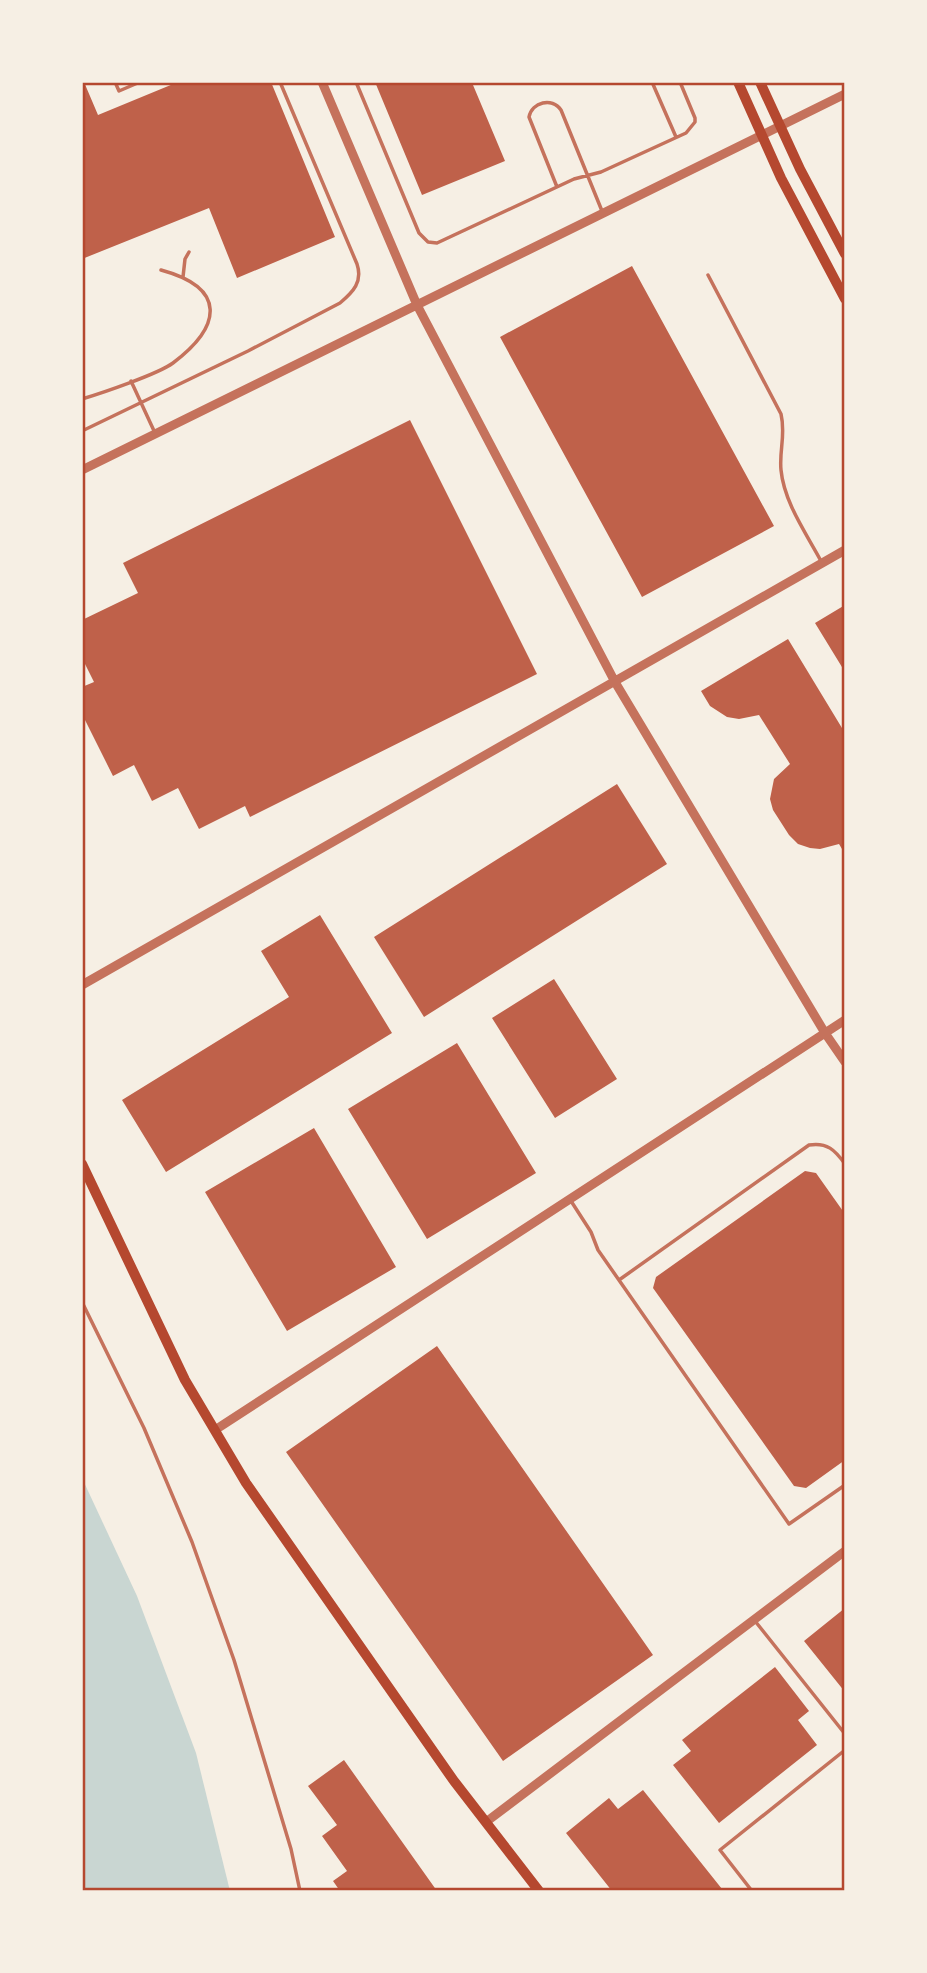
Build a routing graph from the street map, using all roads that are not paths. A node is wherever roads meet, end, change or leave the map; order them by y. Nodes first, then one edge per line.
1 (115, 82) edge
2 (140, 82) edge
3 (280, 82) edge
4 (322, 82) edge
5 (356, 82) edge
6 (652, 82) edge
7 (680, 82) edge
8 (738, 82) edge
9 (760, 82) edge
10 (845, 94) edge
11 (780, 126) junction
12 (761, 135) junction
13 (676, 137) junction
14 (589, 176) junction
15 (557, 187) junction
16 (603, 213) junction
17 (189, 252) dead end
18 (845, 254) edge
19 (161, 270) dead end
20 (708, 275) dead end
21 (183, 277) junction
22 (845, 299) edge
23 (417, 305) junction
24 (131, 381) junction
25 (82, 399) edge
26 (141, 403) junction
27 (82, 431) edge
28 (155, 434) junction
29 (82, 470) edge
30 (845, 550) edge
31 (822, 563) junction
32 (615, 682) junction
33 (82, 985) edge
34 (845, 1020) edge
35 (825, 1033) junction
36 (845, 1062) edge
37 (82, 1164) edge
38 (845, 1164) edge
39 (570, 1199) junction
40 (619, 1280) junction
41 (82, 1302) edge
42 (215, 1430) junction
43 (845, 1485) edge
44 (845, 1551) edge
45 (754, 1619) junction
46 (845, 1734) edge
47 (845, 1750) edge
48 (485, 1822) junction
49 (300, 1891) edge
50 (539, 1891) edge
51 (752, 1891) edge

1 - 2 lane
3 - 26 lane
4 - 23 street
5 - 15 lane
6 - 13 lane
7 - 13 lane
8 - 12 main road
9 - 11 main road
10 - 11 street
11 - 12 street
11 - 18 main road
12 - 16 street
12 - 22 main road
13 - 14 lane
14 - 15 lane
14 - 15 lane
14 - 16 lane
16 - 23 street
17 - 21 lane
19 - 21 lane
20 - 31 lane
21 - 24 lane
23 - 28 street
23 - 32 street
24 - 25 lane
24 - 26 lane
26 - 27 lane
26 - 28 lane
28 - 29 street
30 - 31 street
31 - 32 street
32 - 33 street
32 - 35 street
34 - 35 street
35 - 36 street
35 - 39 street
37 - 42 main road
38 - 40 lane
39 - 40 lane
39 - 42 street
40 - 43 lane
41 - 49 lane
42 - 48 main road
44 - 45 street
45 - 46 lane
45 - 48 street
47 - 51 lane
48 - 50 main road

